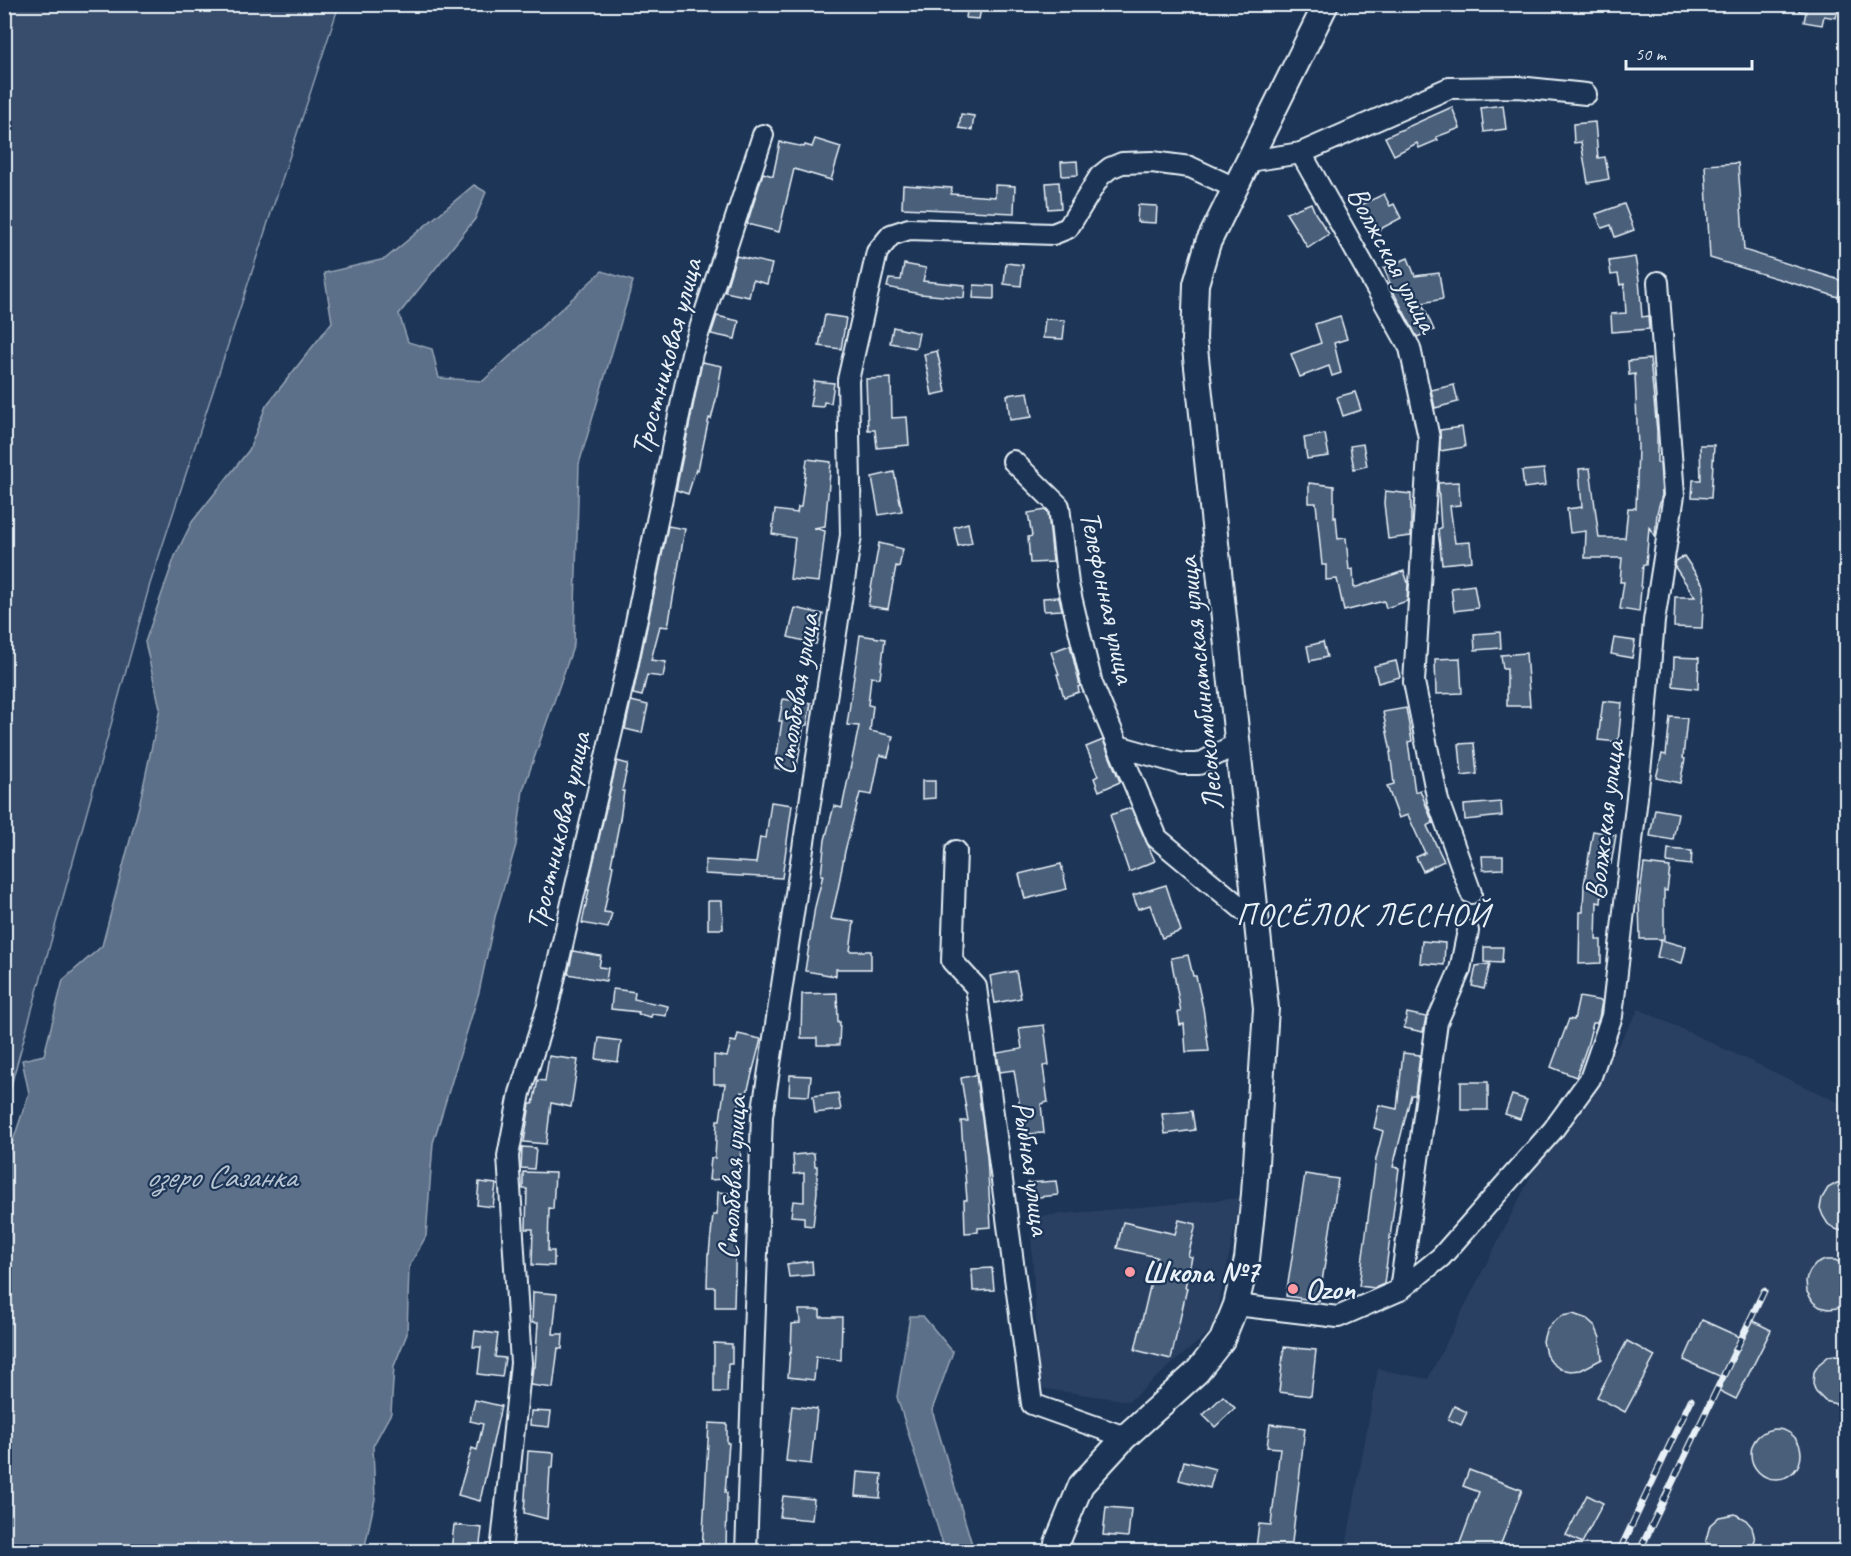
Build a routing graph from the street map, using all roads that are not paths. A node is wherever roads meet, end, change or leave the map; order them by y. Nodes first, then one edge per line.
1 (1326, 4) edge
2 (1586, 94) dead end
3 (763, 135) dead end
4 (1301, 153) junction
5 (1249, 160) junction
6 (1235, 188) junction
7 (1658, 282) dead end
8 (1013, 461) dead end
9 (1238, 743) junction
10 (1118, 746) junction
11 (956, 851) dead end
12 (1471, 893) dead end
13 (1258, 922) junction
14 (1468, 931) dead end
15 (1400, 1290) junction
16 (1236, 1305) junction
17 (1125, 1437) junction
18 (501, 1551) edge
19 (746, 1551) edge
20 (1058, 1551) edge

1 - 5 street, Лесокомбинатская улица
2 - 4 street
3 - 18 street, Тростниковая улица
4 - 5 street
4 - 12 street, Волжская улица
5 - 6 street, Лесокомбинатская улица
6 - 9 street, Лесокомбинатская улица
6 - 19 street, Столбовая улица
7 - 15 street, Волжская улица
8 - 10 street, Телефонная улица
9 - 10 street
9 - 13 street, Лесокомбинатская улица
10 - 13 street, Телефонная улица
11 - 17 street, Рыбная улица
13 - 16 street, Лесокомбинатская улица
14 - 15 street
15 - 16 street, Волжская улица
16 - 17 street, Лесокомбинатская улица
17 - 20 street

